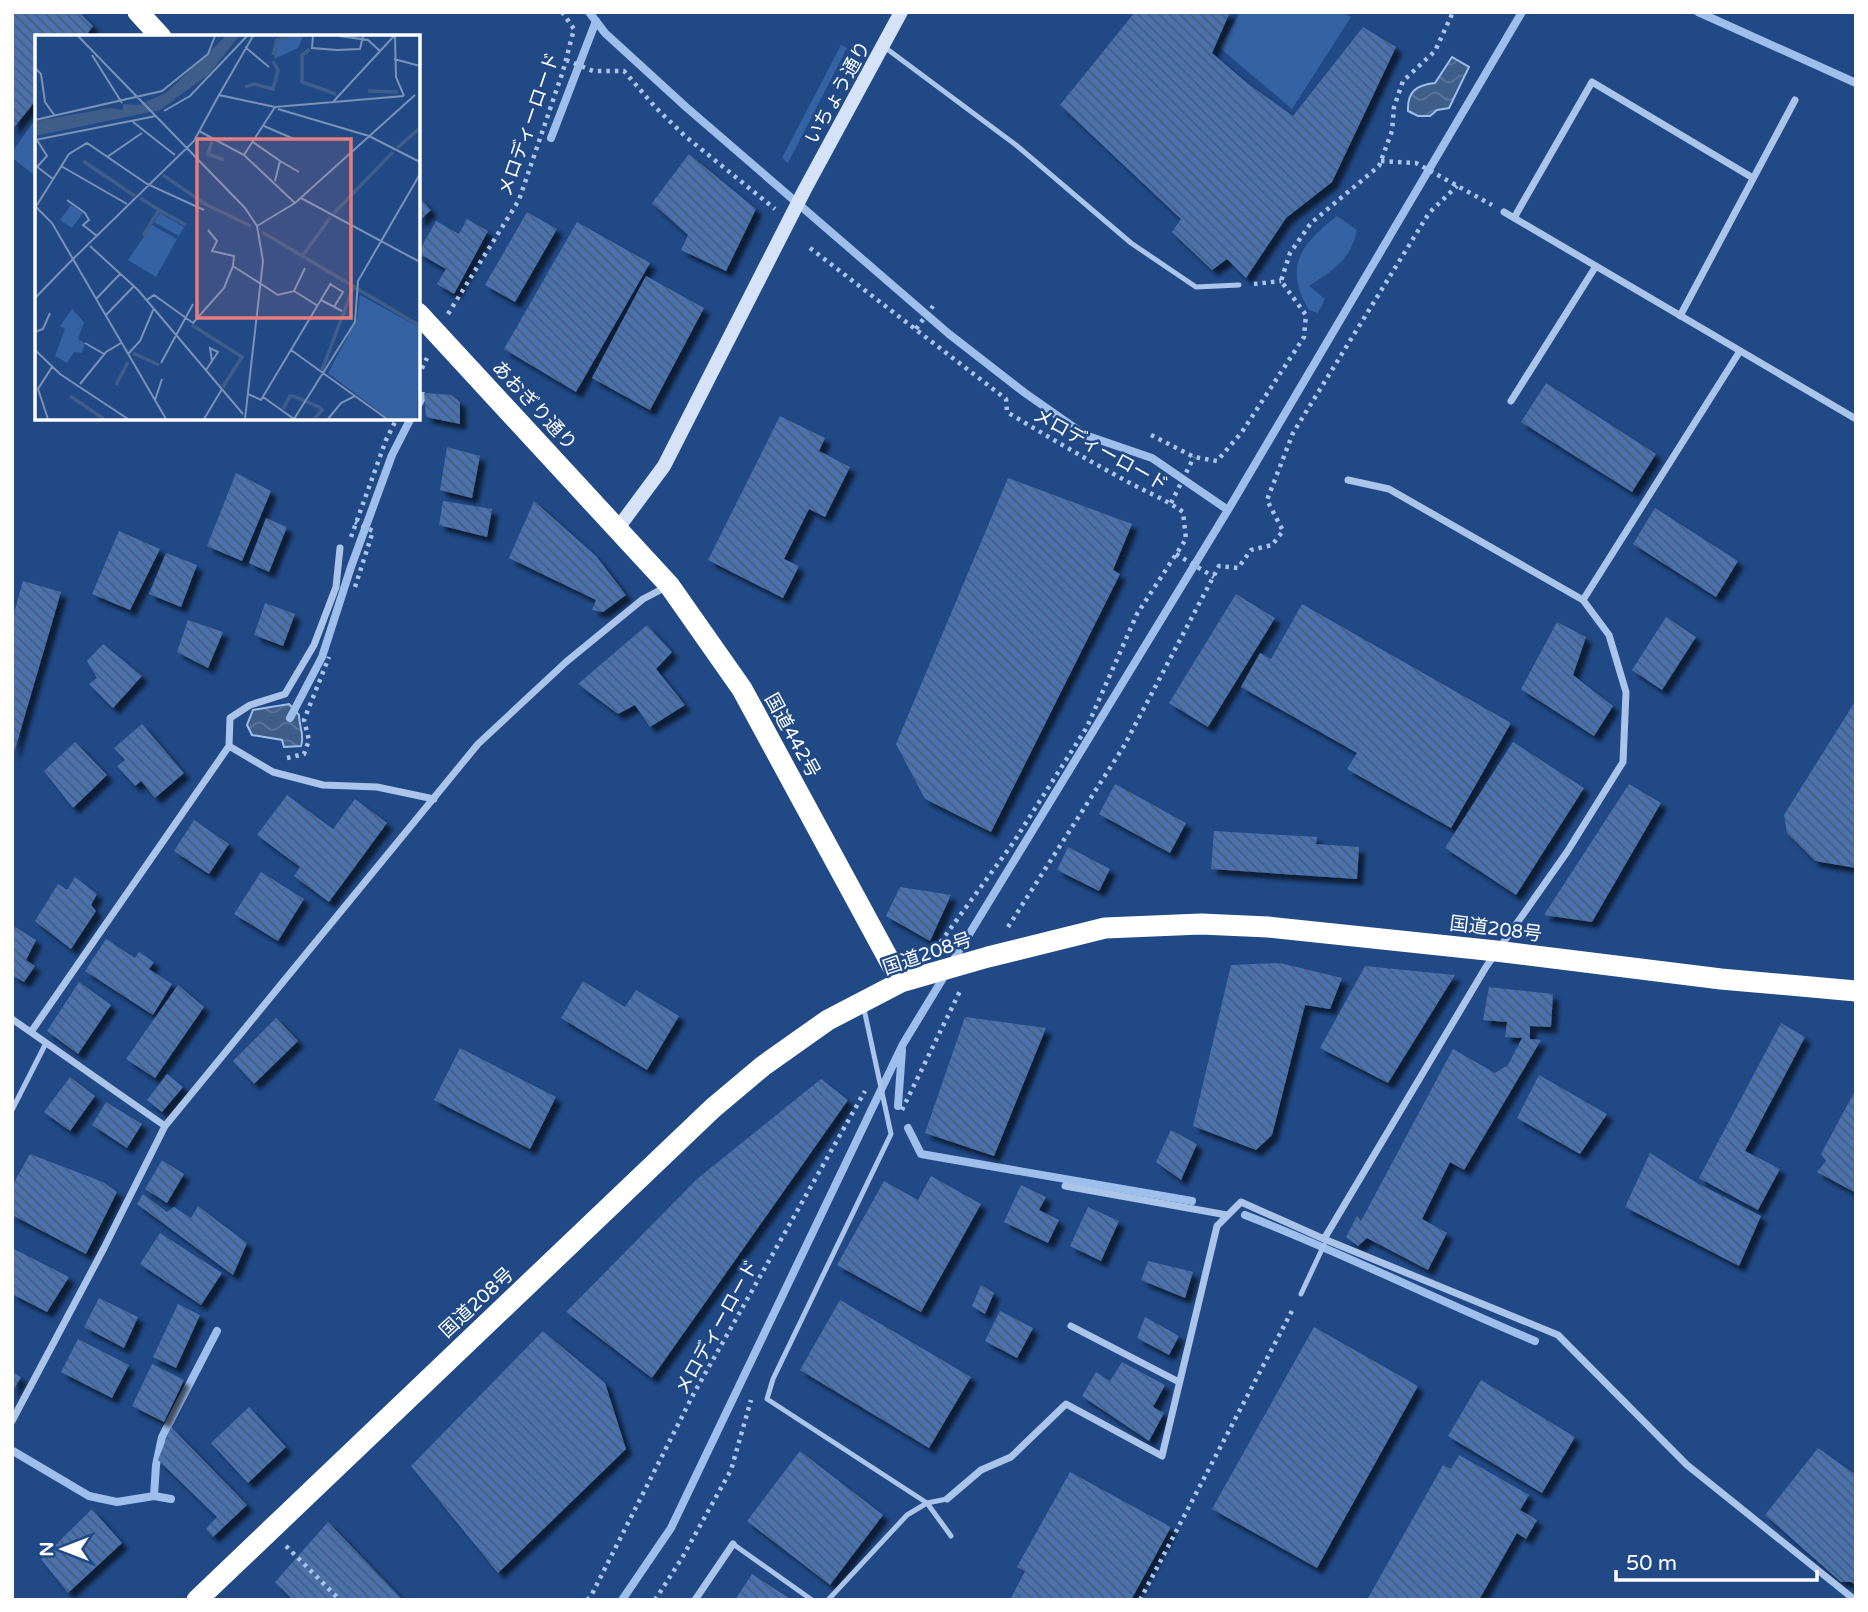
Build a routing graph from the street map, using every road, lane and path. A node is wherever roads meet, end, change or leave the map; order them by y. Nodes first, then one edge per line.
1 (138, 12) edge
2 (562, 12) edge
3 (901, 12) edge
4 (1453, 12) edge
5 (159, 35) edge
6 (883, 46) junction
7 (566, 60) junction
8 (1795, 100) dead end
9 (1381, 161) junction
10 (1753, 178) junction
11 (1457, 186) junction
12 (775, 209) dead end
13 (1504, 212) joint
14 (1514, 218) junction
15 (810, 248) dead end
16 (1596, 266) junction
17 (1281, 281) junction
18 (1239, 285) joint
19 (933, 306) dead end
20 (420, 315) edge
21 (447, 316) dead end
22 (1680, 316) junction
23 (916, 329) junction
24 (1740, 351) junction
25 (428, 356) dead end
26 (420, 372) edge
27 (1511, 401) dead end
28 (1856, 419) edge
29 (1151, 435) dead end
30 (1194, 457) junction
31 (1348, 480) dead end
32 (1171, 503) junction
33 (355, 523) dead end
34 (618, 528) junction
35 (373, 531) dead end
36 (340, 548) dead end
37 (1176, 554) junction
38 (1214, 576) junction
39 (669, 585) junction
40 (1583, 600) junction
41 (229, 746) junction
42 (434, 799) junction
43 (1007, 928) dead end
44 (934, 951) dead end
45 (1496, 951) junction
46 (909, 980) junction
47 (962, 986) dead end
48 (1856, 991) edge
49 (863, 1002) junction
50 (12, 1019) edge
51 (31, 1032) junction
52 (46, 1043) junction
53 (877, 1071) junction
54 (12, 1110) edge
55 (165, 1126) junction
56 (891, 1134) junction
57 (1065, 1186) dead end
58 (1227, 1215) junction
59 (1324, 1242) junction
60 (1301, 1294) joint
61 (1071, 1326) dead end
62 (1180, 1381) junction
63 (753, 1394) dead end
64 (12, 1421) edge
65 (947, 1499) joint
66 (927, 1503) junction
67 (270, 1530) junction
68 (951, 1536) dead end
69 (733, 1544) joint
70 (197, 1600) edge
71 (340, 1600) edge
72 (587, 1600) edge
73 (655, 1600) edge
74 (695, 1600) edge
75 (812, 1600) edge
76 (828, 1600) edge
77 (1140, 1600) edge
78 (1855, 1600) edge

1 - 5 highway
2 - 7 path, メロディーロード
3 - 6 street, いちょう通り
4 - 9 path
6 - 18 lane
6 - 34 street, いちょう通り
7 - 12 path
7 - 21 path, メロディーロード
8 - 10 street
9 - 11 path
9 - 17 path
10 - 14 street
10 - 22 street
11 - 13 path
11 - 38 path
13 - 14 street
14 - 16 street
15 - 23 path, メロディーロード
16 - 22 street
16 - 27 street
17 - 18 path
17 - 30 path
19 - 23 path
20 - 34 highway, あおぎり通り
22 - 24 street
23 - 32 path, メロディーロード
24 - 28 street
24 - 40 street
25 - 26 path
29 - 30 path
30 - 32 path
31 - 40 street
32 - 37 path, メロディーロード
33 - 35 path
34 - 39 highway, 国道442号
36 - 41 street
37 - 38 path
37 - 44 path, メロディーロード
38 - 43 path
39 - 42 street
39 - 46 highway, 国道442号
40 - 45 street
41 - 42 street
41 - 51 street
42 - 55 street
45 - 46 highway, 国道208号
45 - 48 highway, 国道208号
45 - 59 street
46 - 49 highway, 国道208号
47 - 56 path
49 - 53 lane
49 - 67 highway, 国道208号
50 - 51 street
51 - 52 street
52 - 54 lane
52 - 55 street
53 - 56 lane
53 - 72 path, メロディーロード
55 - 64 street
56 - 66 lane
57 - 58 street
58 - 59 street
58 - 62 street
59 - 60 lane
59 - 78 street
60 - 77 path
61 - 62 street
62 - 65 street
63 - 73 path
65 - 66 lane
66 - 68 lane
66 - 76 lane
67 - 70 highway, 国道208号
67 - 71 path
69 - 74 street
69 - 75 lane

